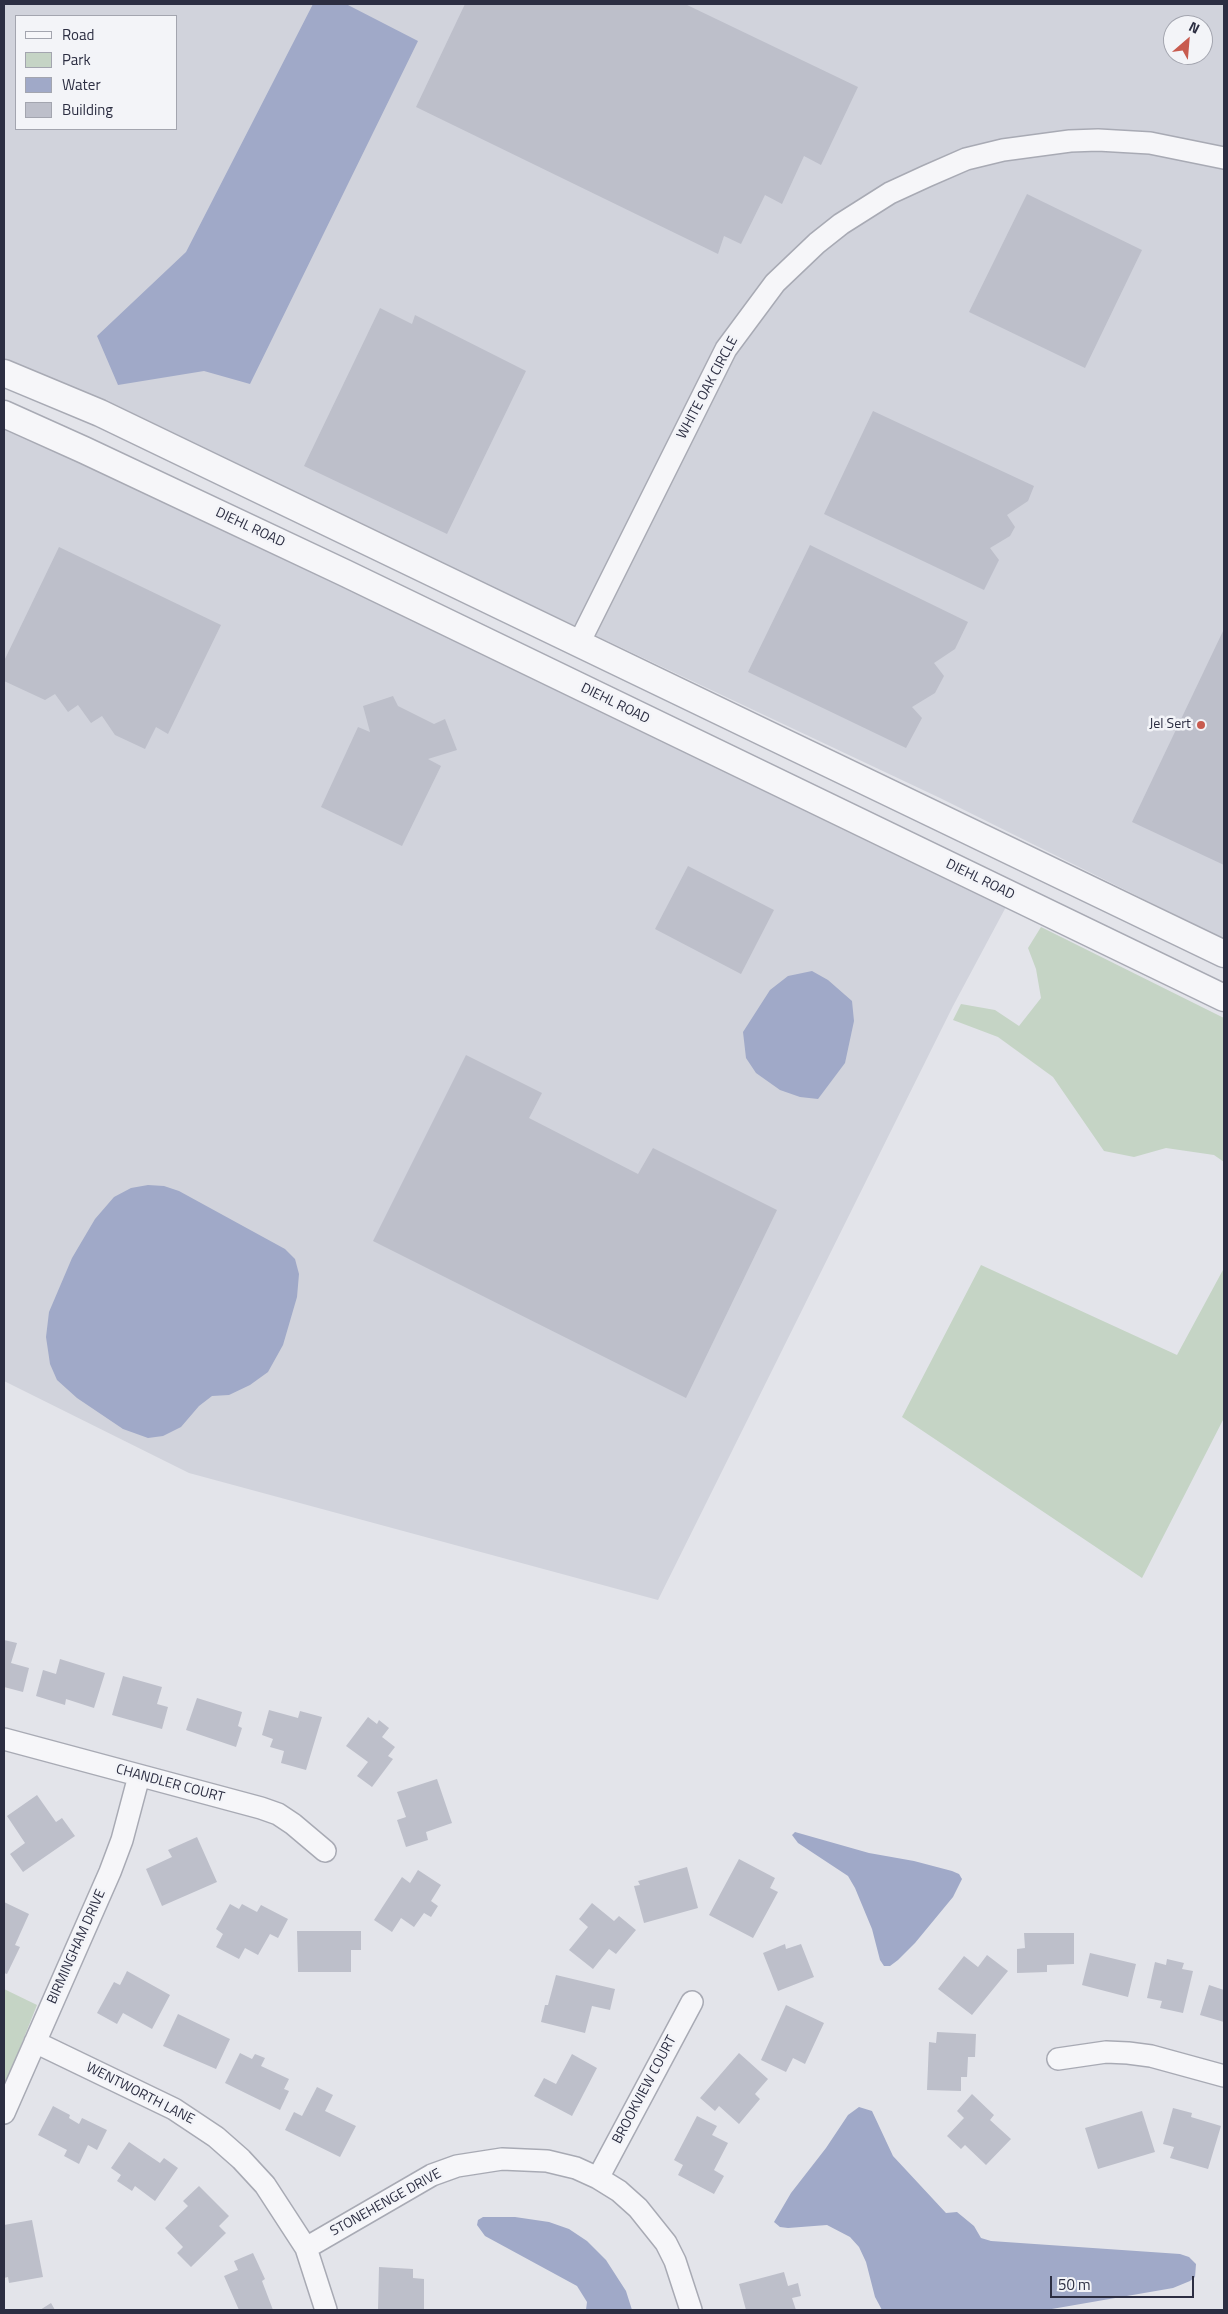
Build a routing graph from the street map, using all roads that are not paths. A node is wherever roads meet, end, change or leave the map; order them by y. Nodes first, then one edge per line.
1 (1224, 158) edge
2 (4, 373) edge
3 (4, 414) edge
4 (579, 643) junction
5 (1224, 954) edge
6 (1224, 998) edge
7 (4, 1739) edge
8 (139, 1776) junction
9 (325, 1851) dead end
10 (692, 2002) dead end
11 (35, 2042) junction
12 (1058, 2059) dead end
13 (1224, 2076) edge
14 (4, 2113) edge
15 (598, 2178) junction
16 (306, 2248) junction
17 (326, 2310) edge
18 (691, 2310) edge

1 - 4 street, WHITE OAK CIRCLE
2 - 4 street
3 - 6 street, DIEHL ROAD
4 - 5 street
7 - 8 street, CHANDLER COURT
8 - 9 street, CHANDLER COURT
8 - 11 street, BIRMINGHAM DRIVE
10 - 15 street, BROOKVIEW COURT
11 - 14 street, BIRMINGHAM DRIVE
11 - 16 street, WENTWORTH LANE
12 - 13 street
15 - 16 street, STONEHENGE DRIVE
15 - 18 street, STONEHENGE DRIVE
16 - 17 street, WENTWORTH LANE

